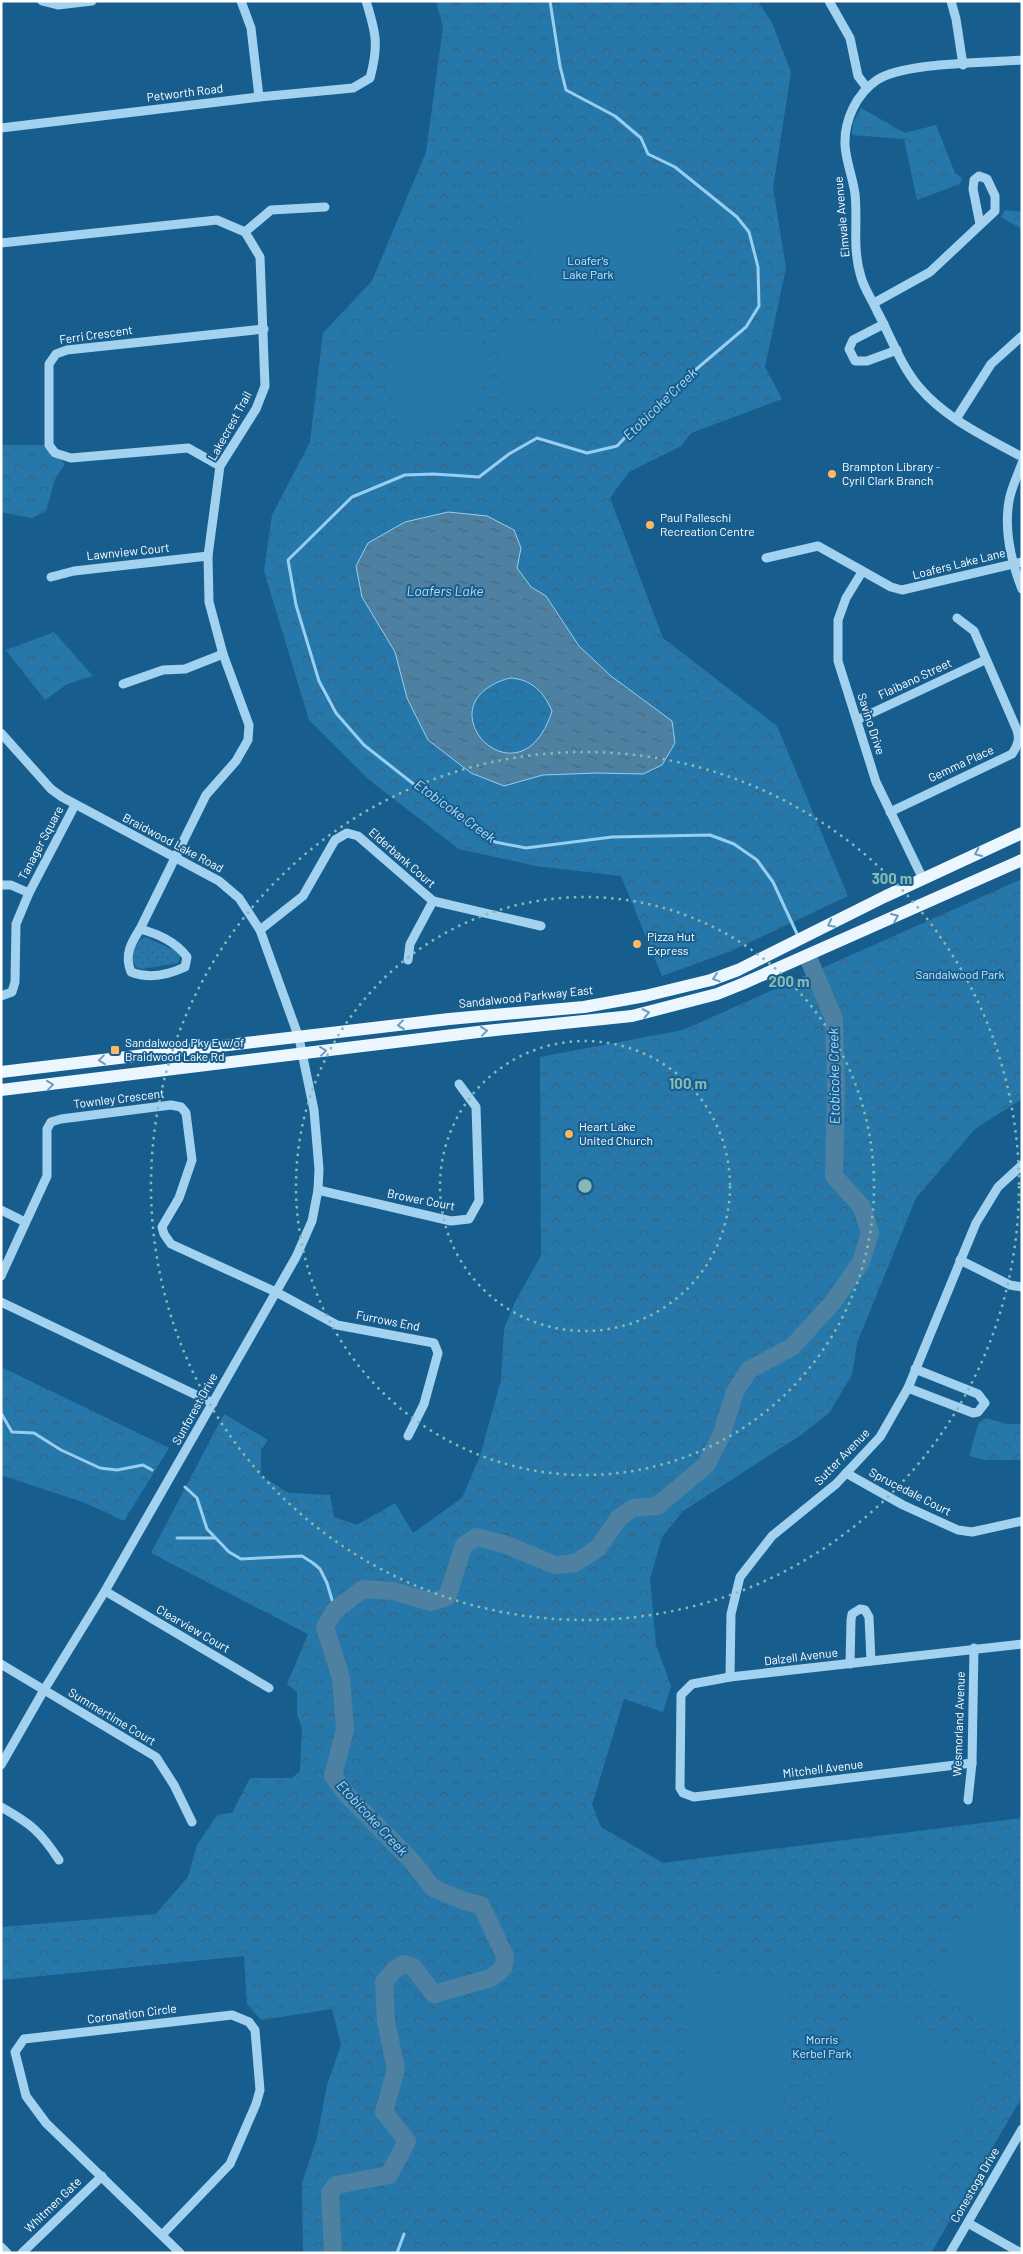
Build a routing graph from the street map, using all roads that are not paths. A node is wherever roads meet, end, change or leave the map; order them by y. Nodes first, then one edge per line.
1 (42, 1) edge
2 (92, 1) edge
3 (241, 1) edge
4 (366, 1) edge
5 (829, 1) edge
6 (951, 1) edge
7 (1022, 60) edge
8 (963, 65) junction
9 (866, 88) junction
10 (259, 97) junction
11 (1, 128) edge
12 (325, 207) dead end
13 (980, 224) junction
14 (245, 232) junction
15 (1, 243) edge
16 (874, 303) junction
17 (884, 324) junction
18 (264, 329) junction
19 (1022, 336) edge
20 (897, 350) junction
21 (956, 419) junction
22 (1022, 457) edge
23 (1022, 463) edge
24 (220, 466) junction
25 (208, 556) junction
26 (766, 558) dead end
27 (1022, 562) edge
28 (1012, 564) junction
29 (862, 572) junction
30 (51, 577) dead end
31 (1022, 589) edge
32 (957, 618) dead end
33 (223, 654) junction
34 (984, 660) junction
35 (123, 684) dead end
36 (857, 720) junction
37 (1, 733) edge
38 (75, 805) junction
39 (890, 812) junction
40 (1022, 833) edge
41 (175, 856) junction
42 (1022, 860) edge
43 (923, 879) junction
44 (1, 885) edge
45 (29, 893) junction
46 (433, 901) junction
47 (541, 926) dead end
48 (140, 929) junction
49 (260, 930) junction
50 (408, 960) dead end
51 (1, 996) edge
52 (298, 1038) junction
53 (302, 1054) junction
54 (1, 1072) edge
55 (459, 1084) dead end
56 (1, 1090) edge
57 (1022, 1165) edge
58 (318, 1190) junction
59 (1, 1210) edge
60 (25, 1222) junction
61 (960, 1260) junction
62 (1, 1276) edge
63 (1022, 1287) edge
64 (276, 1292) junction
65 (1, 1302) edge
66 (915, 1368) junction
67 (908, 1388) junction
68 (213, 1403) junction
69 (408, 1436) dead end
70 (846, 1474) junction
71 (1022, 1521) edge
72 (105, 1591) junction
73 (1022, 1644) edge
74 (974, 1648) junction
75 (871, 1661) junction
76 (1, 1664) edge
77 (850, 1664) junction
78 (730, 1677) junction
79 (269, 1688) dead end
80 (44, 1690) junction
81 (972, 1763) junction
82 (1, 1765) edge
83 (680, 1788) joint
84 (968, 1800) dead end
85 (1, 1807) edge
86 (192, 1822) dead end
87 (59, 1860) dead end
88 (1022, 2129) edge
89 (102, 2176) junction
90 (968, 2223) junction
91 (162, 2235) junction
92 (1, 2247) edge
93 (7, 2253) edge
94 (22, 2253) edge
95 (180, 2253) edge
96 (950, 2253) edge
97 (1020, 2253) edge

1 - 2 street
3 - 10 street
4 - 10 street, Petworth Road
5 - 9 street
6 - 8 street
7 - 8 street, Elmvale Avenue
8 - 9 street, Elmvale Avenue
9 - 16 street, Elmvale Avenue
10 - 11 street, Petworth Road
12 - 14 street
13 - 13 street
13 - 16 street
14 - 15 street
14 - 18 street, Lakecrest Trail
16 - 17 street, Elmvale Avenue
17 - 20 street, Elmvale Avenue
17 - 20 street
18 - 24 street, Lakecrest Trail
18 - 24 street, Ferri Crescent
19 - 21 street
20 - 21 street, Elmvale Avenue
21 - 22 street, Elmvale Avenue
23 - 28 street
24 - 25 street, Lakecrest Trail
25 - 30 street, Lawnview Court
25 - 33 street, Lakecrest Trail
26 - 29 street, Loafers Lake Lane
27 - 28 street, Loafers Lake Lane
28 - 29 street, Loafers Lake Lane
28 - 31 street
29 - 36 street, Savino Drive
32 - 34 street, Gemma Place
33 - 35 street
33 - 41 street, Lakecrest Trail
34 - 36 street, Flaibano Street
34 - 39 street, Gemma Place
36 - 39 street, Savino Drive
37 - 38 street, Braidwood Lake Road
38 - 41 street, Braidwood Lake Road
38 - 45 street, Tanager Square
39 - 43 street, Savino Drive
40 -> 43 main road, Sandalwood Parkway East
41 - 48 street, Lakecrest Trail
41 - 49 street, Braidwood Lake Road
53 -> 42 main road
43 -> 52 main road, Sandalwood Parkway East
44 - 45 street, Tanager Square
45 - 51 street, Tanager Square
46 - 47 street, Elderbank Court
46 - 49 street, Elderbank Court
46 - 50 street
48 - 48 street
49 - 52 street, Braidwood Lake Road
52 - 53 street, Sunforest Drive
52 -> 54 main road, Sandalwood Parkway East
56 -> 53 main road
53 - 58 street, Sunforest Drive
55 - 58 street, Brower Court
57 - 61 street, Sutter Avenue
58 - 64 street, Sunforest Drive
59 - 60 street
60 - 62 street, Townley Crescent
60 - 64 street, Townley Crescent
61 - 63 street
61 - 66 street, Sutter Avenue
64 - 68 street, Sunforest Drive
64 - 69 street, Furrows End
65 - 68 street
66 - 67 street, Sutter Avenue
66 - 67 street
67 - 70 street, Sutter Avenue
68 - 72 street, Sunforest Drive
70 - 71 street, Sprucedale Court
70 - 78 street, Sutter Avenue
72 - 79 street, Clearview Court
72 - 80 street, Sunforest Drive
73 - 74 street, Dalzell Avenue
74 - 75 street, Dalzell Avenue
74 - 81 street, Wesmorland Avenue
75 - 77 street, Dalzell Avenue
75 - 77 street
76 - 80 street, Summertime Court
77 - 78 street, Dalzell Avenue
78 - 83 street, Dalzell Avenue
80 - 82 street, Sunforest Drive
80 - 86 street, Summertime Court
81 - 83 street, Mitchell Avenue
81 - 84 street, Wesmorland Avenue
85 - 87 street
88 - 90 street, Conestoga Drive
89 - 91 street, Coronation Circle
89 - 91 street, Coronation Circle
89 - 94 street, Whitmen Gate
90 - 96 street, Conestoga Drive
90 - 97 street
91 - 95 street, Coronation Circle
92 - 93 street

